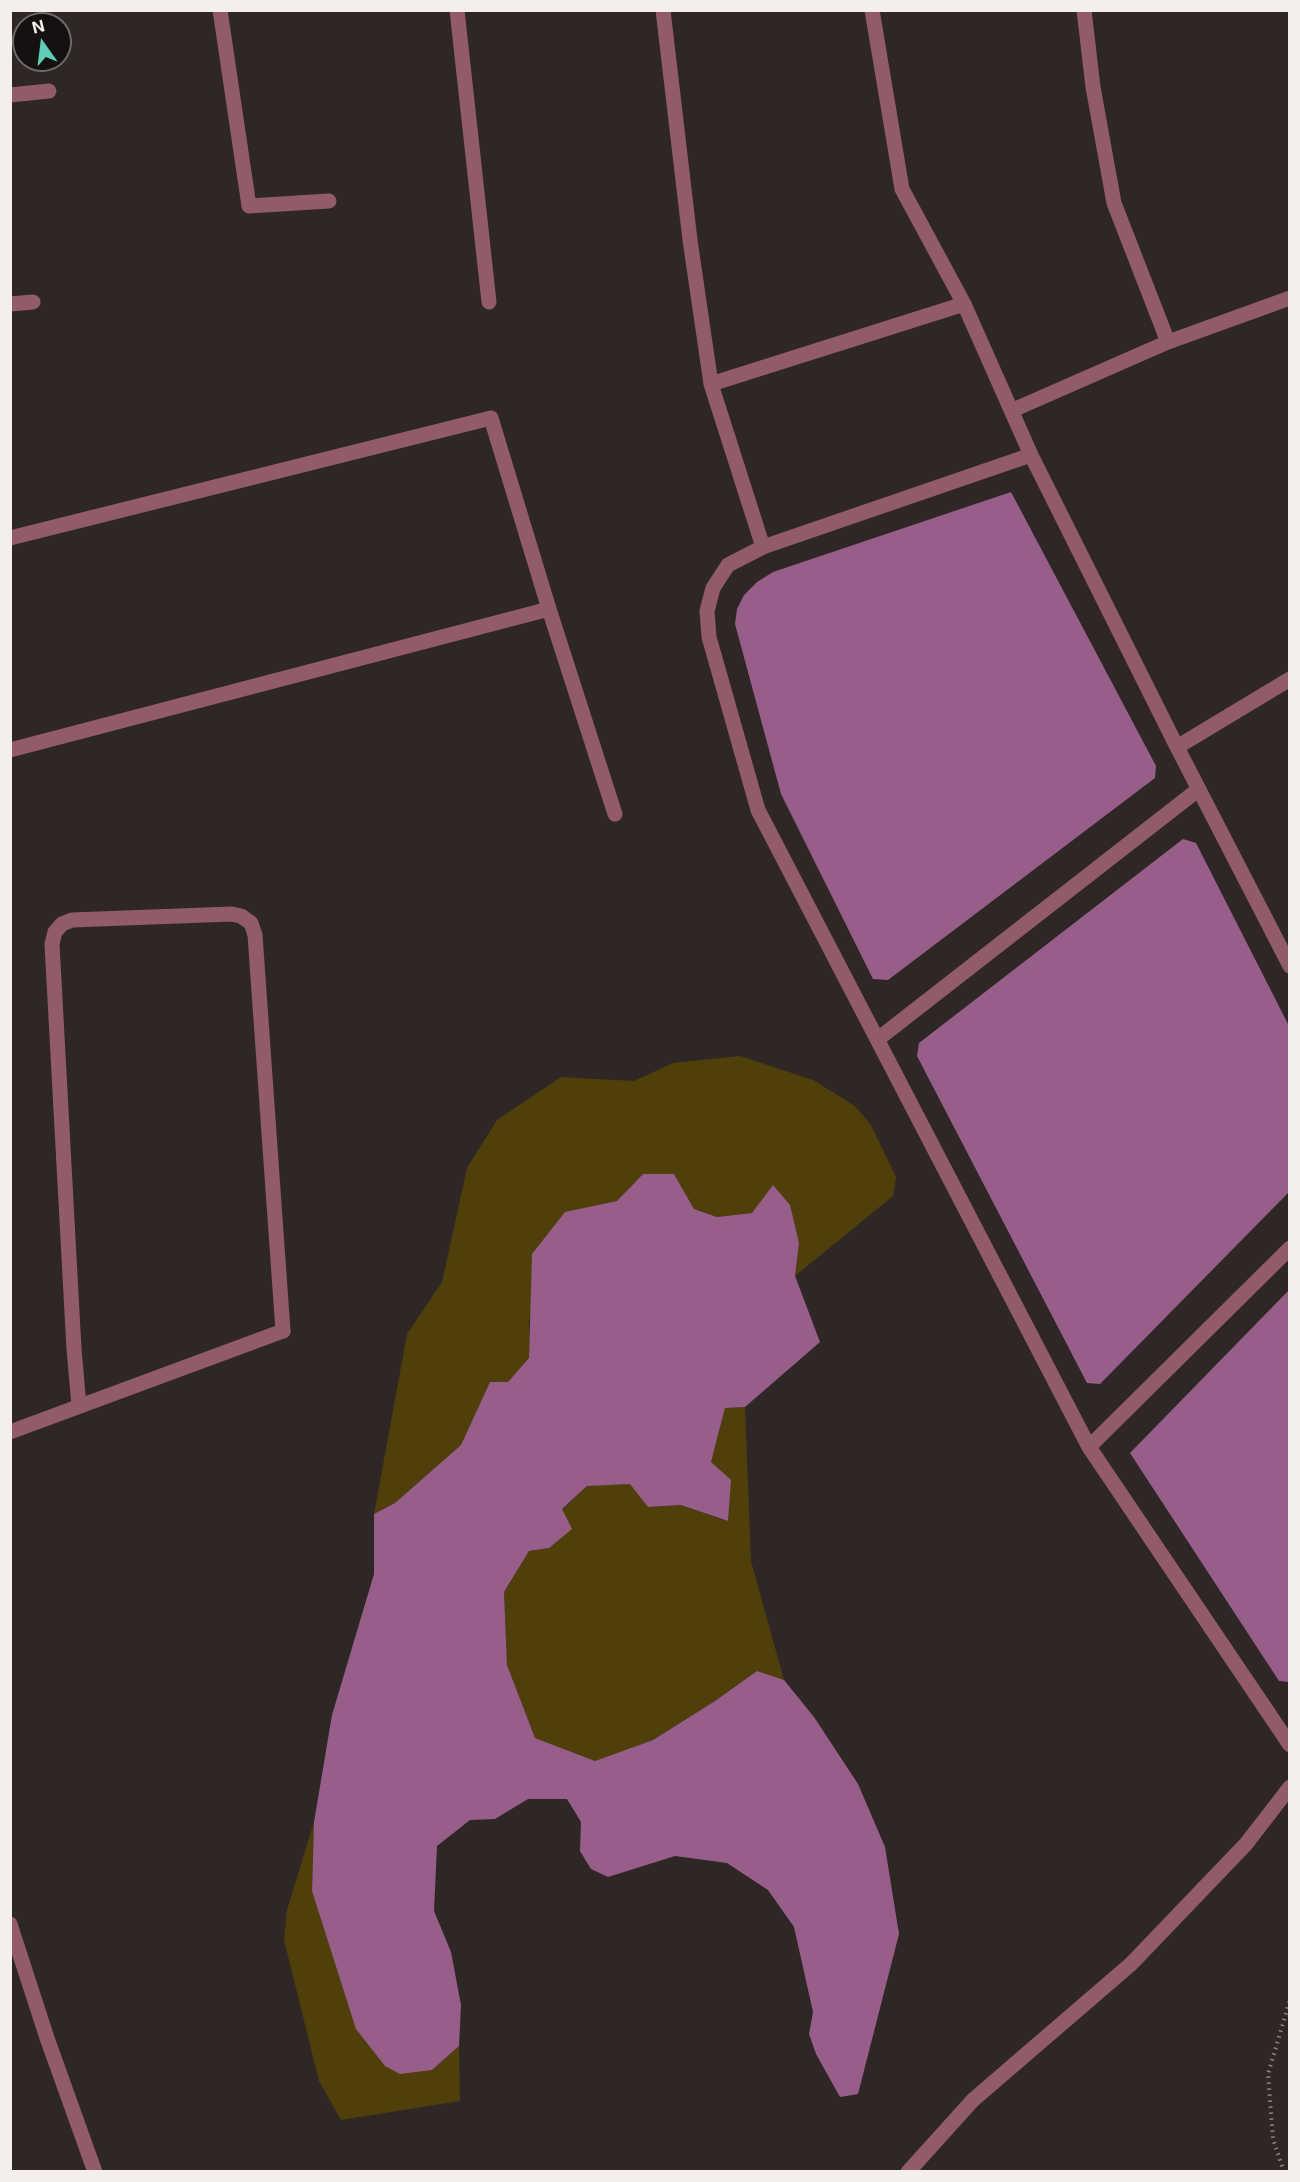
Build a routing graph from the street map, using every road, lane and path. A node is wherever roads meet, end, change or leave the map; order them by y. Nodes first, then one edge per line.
1 (220, 10) edge
2 (457, 10) edge
3 (663, 10) edge
4 (872, 10) edge
5 (1084, 10) edge
6 (49, 91) dead end
7 (10, 95) edge
8 (329, 201) dead end
9 (1290, 298) edge
10 (33, 302) dead end
11 (489, 302) dead end
12 (10, 304) edge
13 (964, 304) junction
14 (1168, 342) junction
15 (711, 384) junction
16 (1013, 410) junction
17 (1031, 455) junction
18 (10, 538) edge
19 (763, 547) junction
20 (549, 609) junction
21 (1290, 679) edge
22 (1177, 747) junction
23 (10, 750) edge
24 (1199, 789) junction
25 (615, 814) dead end
26 (1290, 966) edge
27 (878, 1039) junction
28 (1290, 1248) edge
29 (79, 1406) junction
30 (10, 1432) edge
31 (1089, 1447) junction
32 (1290, 1745) edge
33 (1290, 1786) edge
34 (10, 1924) edge
35 (1290, 2000) edge
36 (95, 2172) edge
37 (908, 2172) edge
38 (1284, 2172) edge

1 - 8 street
2 - 11 street
3 - 15 street
4 - 13 street
5 - 14 street
6 - 7 street
9 - 14 street
10 - 12 street
13 - 15 street
13 - 16 street
14 - 16 street
15 - 19 street
16 - 17 street
17 - 19 street
17 - 22 street
18 - 20 street
19 - 27 street
20 - 23 street
20 - 25 street
21 - 22 street
22 - 24 street
24 - 26 street
24 - 27 street
27 - 31 street
28 - 31 street
29 - 29 street
29 - 30 street
31 - 32 street
33 - 37 street
34 - 36 street
35 - 38 path

